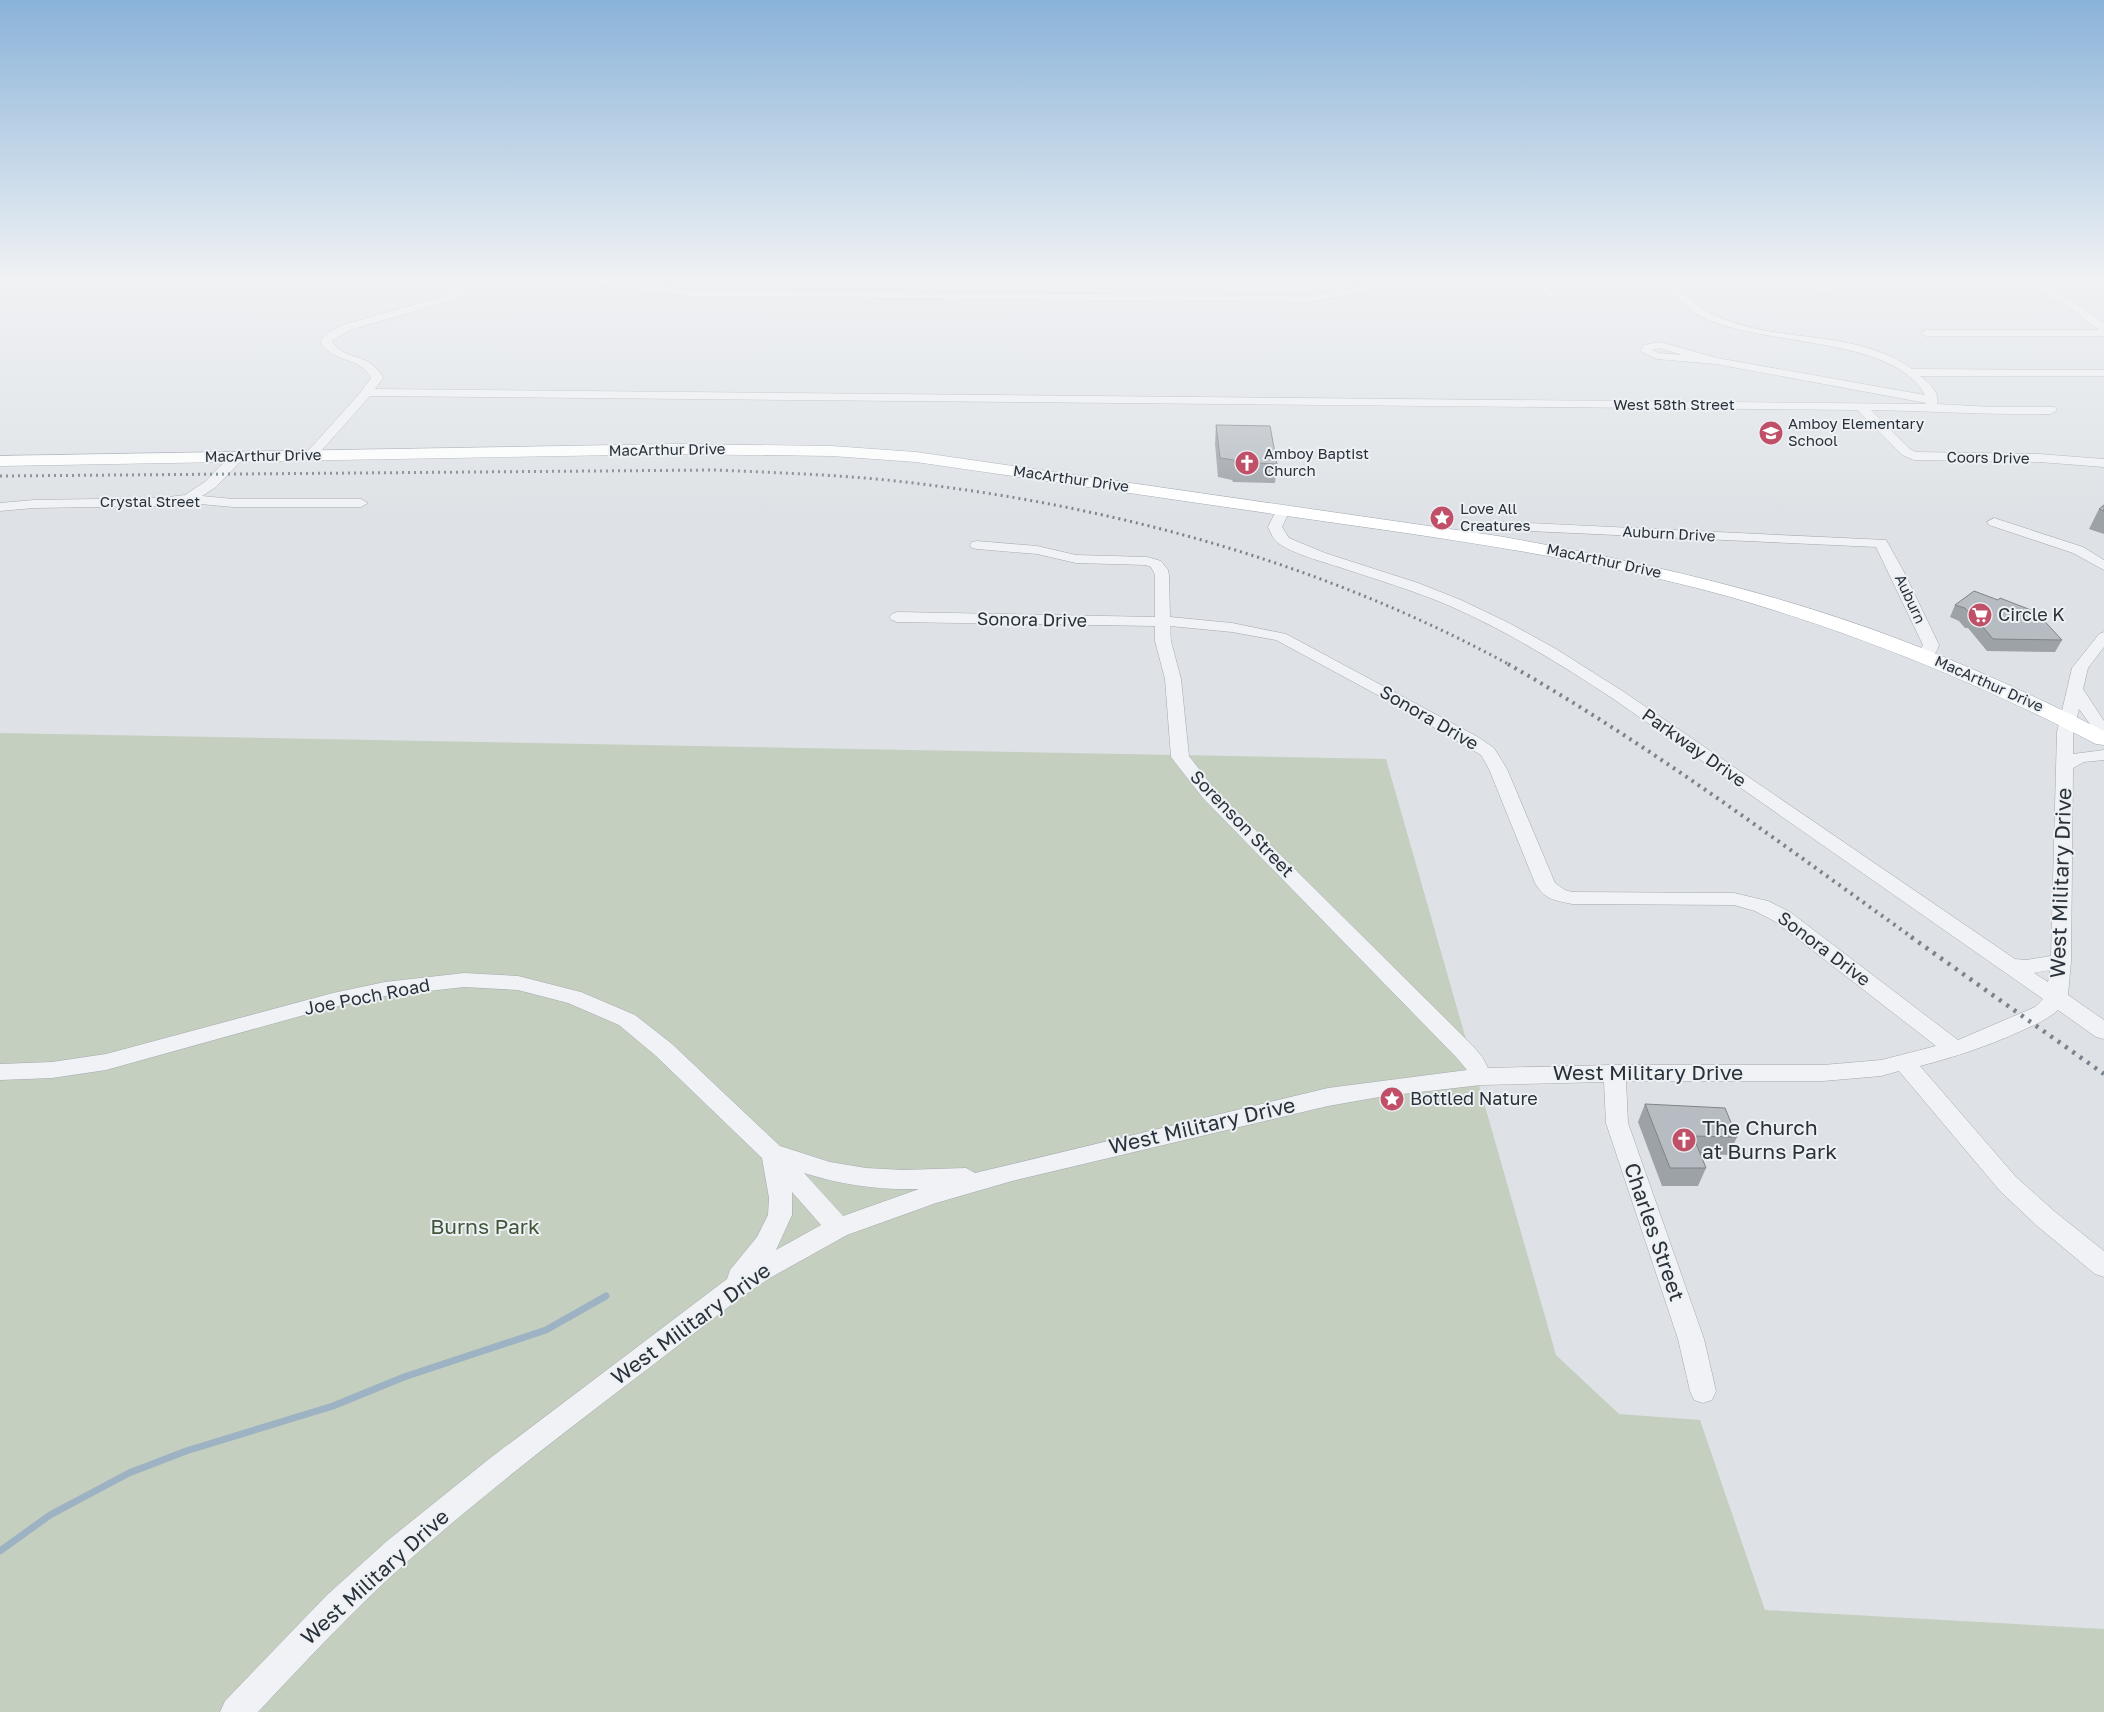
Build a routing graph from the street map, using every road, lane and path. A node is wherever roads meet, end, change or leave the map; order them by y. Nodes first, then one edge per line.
1 (347, 356) edge
2 (1656, 356) edge
3 (1698, 356) edge
4 (1879, 356) edge
5 (1716, 361) junction
6 (1909, 372) junction
7 (2104, 373) edge
8 (368, 392) junction
9 (1931, 404) junction
10 (1862, 407) junction
11 (2051, 410) dead end
12 (311, 455) junction
13 (237, 457) junction
14 (0, 461) edge
15 (2104, 463) edge
16 (188, 499) junction
17 (361, 503) dead end
18 (0, 507) edge
19 (1283, 510) junction
20 (1994, 522) dead end
21 (1458, 535) junction
22 (1881, 543) joint
23 (977, 545) dead end
24 (2104, 566) edge
25 (897, 617) dead end
26 (1163, 622) junction
27 (2104, 637) edge
28 (1925, 655) junction
29 (2076, 691) junction
30 (2068, 720) junction
31 (2104, 731) edge
32 (2104, 739) edge
33 (2104, 755) edge
34 (2065, 765) junction
35 (2061, 961) junction
36 (2009, 966) junction
37 (2057, 999) junction
38 (2104, 1031) edge
39 (1955, 1049) junction
40 (1905, 1063) junction
41 (0, 1072) edge
42 (1612, 1073) junction
43 (1481, 1077) junction
44 (772, 1153) junction
45 (995, 1177) junction
46 (838, 1228) junction
47 (2104, 1266) edge
48 (727, 1293) junction
49 (1703, 1391) dead end
50 (236, 1712) edge

1 - 8 street
2 - 5 street
3 - 5 street
4 - 6 street
5 - 9 street
6 - 7 street
6 - 9 street
8 - 10 street, West 58th Street
8 - 12 street
9 - 10 street, West 58th Street
9 - 11 street, West 58th Street
10 - 15 street, Coors Drive
12 - 13 main road, MacArthur Drive
12 - 19 main road, MacArthur Drive
13 - 14 main road, MacArthur Drive
13 - 16 street
16 - 17 street, Crystal Street
16 - 18 street, Crystal Street
19 - 21 main road, MacArthur Drive
19 - 36 street, Parkway Drive
20 - 24 street
21 - 22 street, Auburn Drive
21 - 28 main road, MacArthur Drive
22 - 28 street, Auburn
23 - 26 street, Sorenson Street
25 - 26 street, Sonora Drive
26 - 39 street, Sonora Drive
26 - 43 street, Sorenson Street
27 - 29 street, West Military Drive
28 - 30 main road, MacArthur Drive
29 - 30 street, West Military Drive
29 - 31 street
30 - 32 main road, MacArthur Drive
30 - 34 street, West Military Drive
33 - 34 street
34 - 35 street, West Military Drive
35 - 36 street
35 - 37 street, West Military Drive
36 - 37 street, Parkway Drive
37 - 38 street, Parkway Drive
37 - 39 street, West Military Drive
39 - 40 street, West Military Drive
40 - 42 street, West Military Drive
40 - 47 street
41 - 44 street, Joe Poch Road
42 - 43 street, West Military Drive
42 - 49 street, Charles Street
43 - 45 street, West Military Drive
44 - 45 street, Joe Poch Road
44 - 46 street, Joe Poch Road
44 - 48 street
45 - 46 street, West Military Drive
46 - 48 street, West Military Drive
48 - 50 street, West Military Drive

